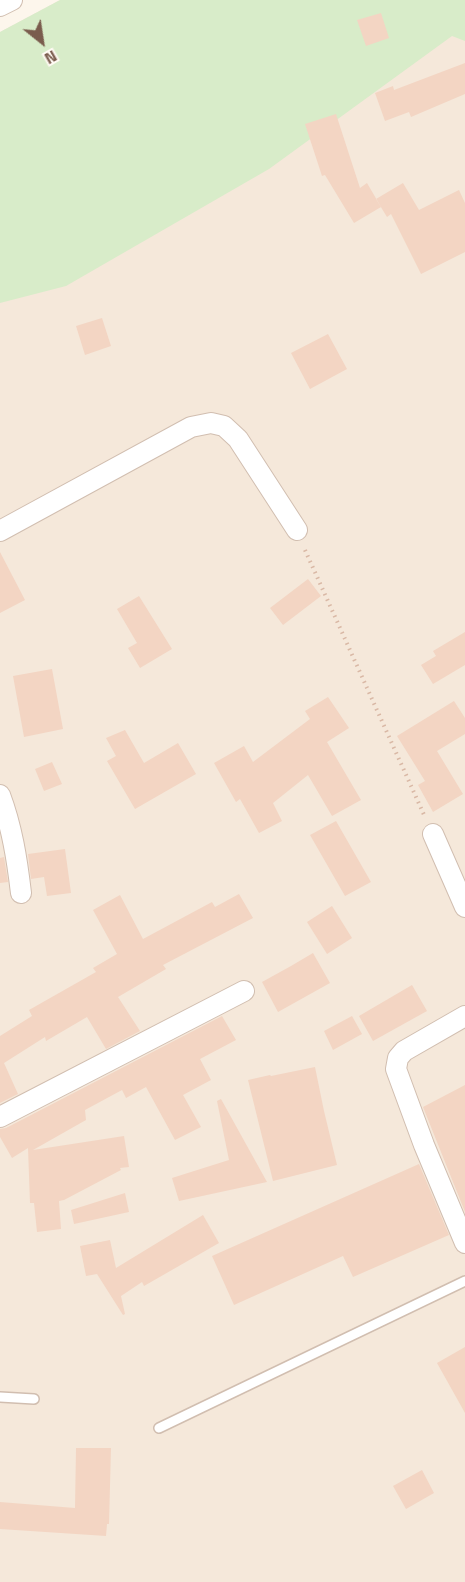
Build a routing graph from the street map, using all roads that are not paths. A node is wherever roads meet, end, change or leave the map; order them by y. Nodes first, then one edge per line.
1 (12, 0) edge
2 (0, 6) edge
3 (297, 530) road end
4 (0, 531) edge
5 (0, 795) edge
6 (433, 834) road end
7 (21, 893) dead end
8 (465, 907) edge
9 (244, 991) dead end
10 (465, 1016) edge
11 (0, 1117) edge
12 (465, 1243) edge
13 (465, 1281) edge
14 (0, 1397) edge
15 (34, 1399) dead end
16 (159, 1428) dead end

1 - 2 street
3 - 4 street
5 - 7 street
6 - 8 street
9 - 11 street
10 - 12 street
13 - 16 lane
14 - 15 lane

